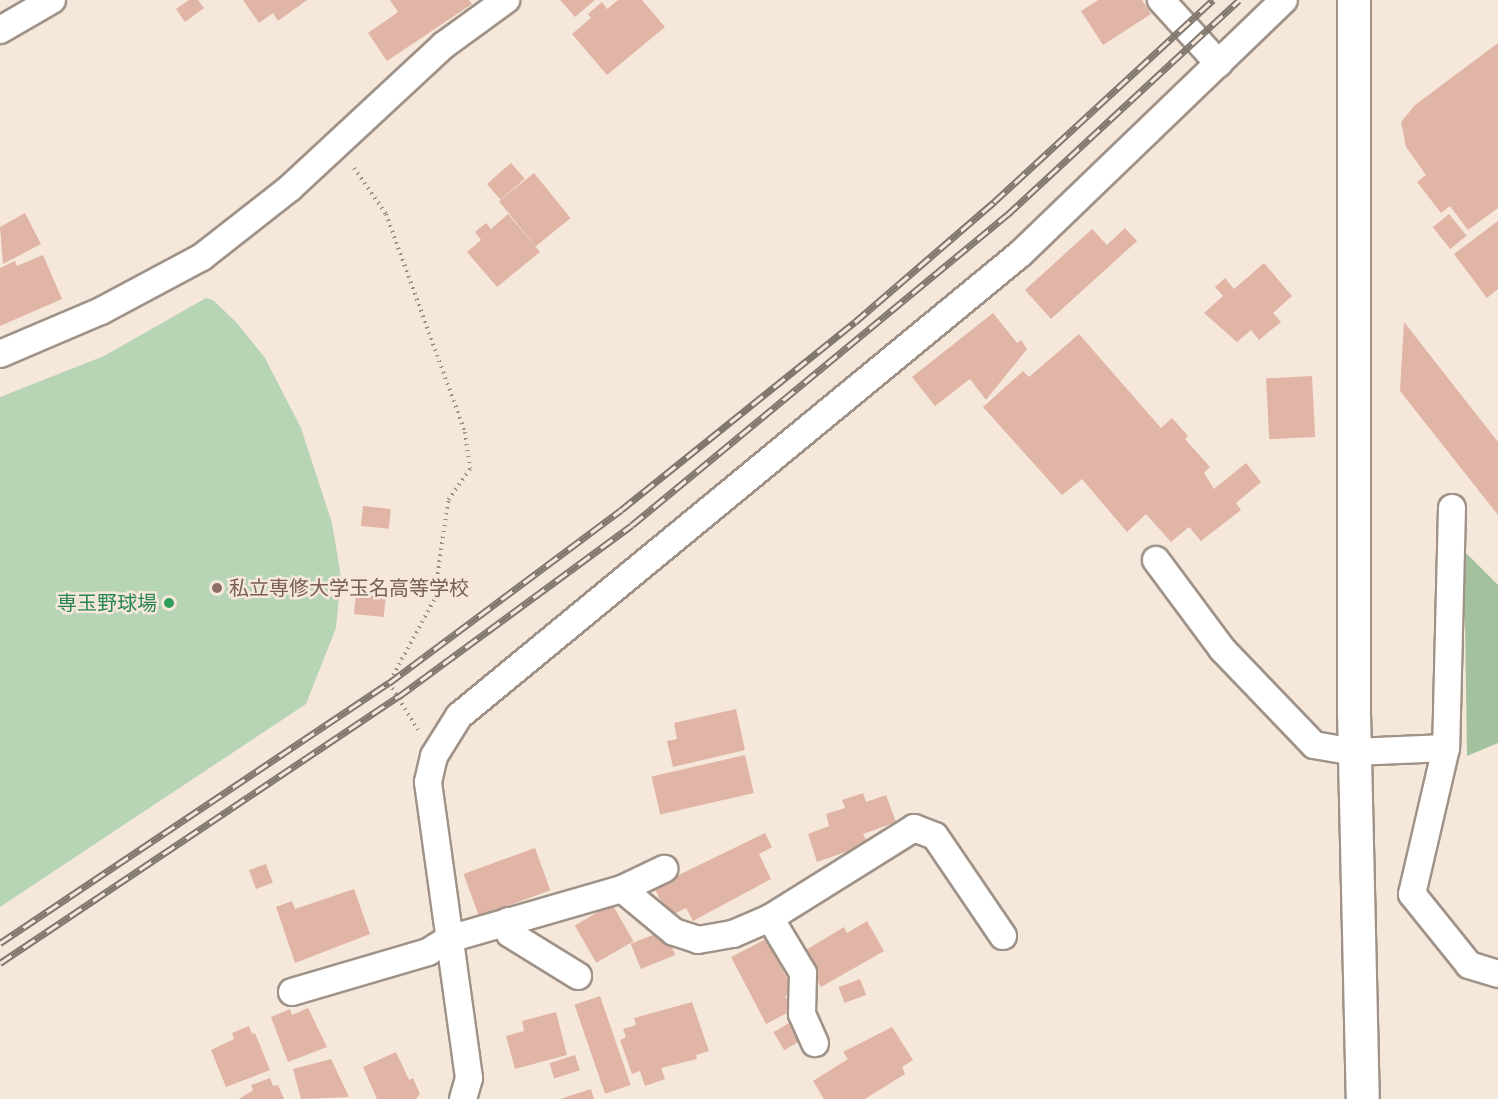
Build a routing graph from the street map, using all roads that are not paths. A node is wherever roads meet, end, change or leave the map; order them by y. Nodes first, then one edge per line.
1 (52, 0) edge
2 (506, 0) edge
3 (1161, 0) edge
4 (1284, 0) edge
5 (1354, 0) edge
6 (0, 30) edge
7 (1219, 64) junction
8 (0, 354) edge
9 (1452, 508) dead end
10 (1156, 560) dead end
11 (1446, 748) junction
12 (1354, 752) junction
13 (664, 869) dead end
14 (622, 888) junction
15 (770, 918) junction
16 (508, 921) junction
17 (1003, 936) dead end
18 (449, 939) junction
19 (1498, 974) edge
20 (578, 976) dead end
21 (292, 992) dead end
22 (815, 1043) dead end
23 (462, 1099) edge
24 (1363, 1099) edge

1 - 6 street
2 - 8 street
3 - 7 street
4 - 7 street
5 - 12 street
7 - 18 street
9 - 11 street
10 - 12 street
11 - 12 street
11 - 19 street
12 - 24 street
13 - 14 street
14 - 15 street
14 - 16 street
15 - 17 street
15 - 22 street
16 - 18 street
16 - 20 street
18 - 21 street
18 - 23 street

